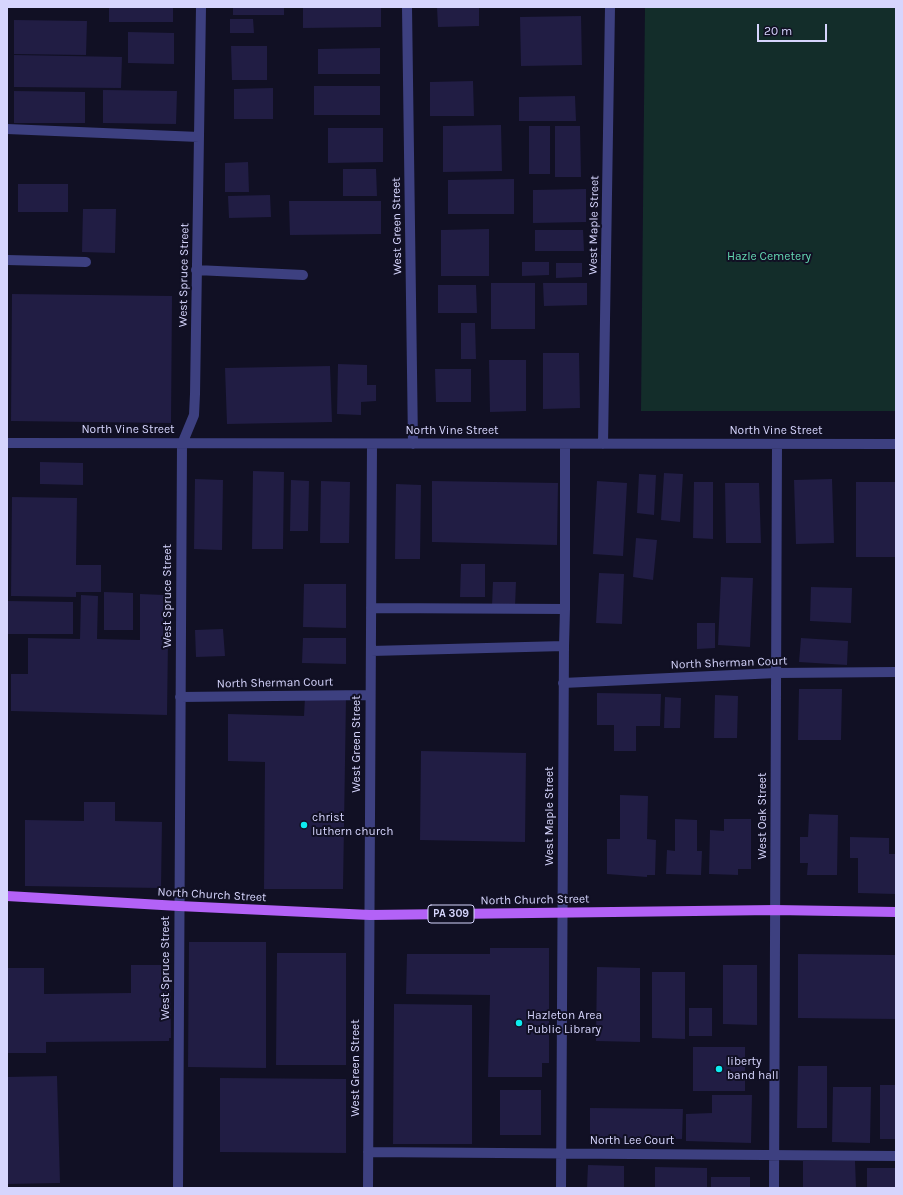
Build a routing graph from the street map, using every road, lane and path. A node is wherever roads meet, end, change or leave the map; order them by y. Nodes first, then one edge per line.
1 (201, 7) edge
2 (407, 7) edge
3 (610, 7) edge
4 (7, 129) edge
5 (199, 137) junction
6 (7, 260) edge
7 (86, 262) dead end
8 (196, 270) junction
9 (303, 275) dead end
10 (7, 443) edge
11 (182, 444) junction
12 (372, 444) junction
13 (413, 444) junction
14 (565, 444) junction
15 (604, 444) junction
16 (777, 444) junction
17 (896, 444) edge
18 (371, 608) junction
19 (566, 609) junction
20 (564, 646) junction
21 (371, 651) junction
22 (896, 672) edge
23 (776, 674) junction
24 (564, 683) junction
25 (370, 695) junction
26 (180, 697) junction
27 (7, 896) edge
28 (179, 906) junction
29 (775, 910) junction
30 (562, 912) junction
31 (896, 912) edge
32 (370, 915) junction
33 (368, 1152) junction
34 (561, 1153) junction
35 (774, 1155) junction
36 (896, 1156) edge
37 (178, 1188) edge
38 (368, 1188) edge
39 (561, 1188) edge
40 (774, 1188) edge

1 - 5 street, West Spruce Street
2 - 13 street, West Green Street
3 - 15 street, West Maple Street
4 - 5 street
5 - 8 street, West Spruce Street
6 - 7 street
8 - 9 street
8 - 11 street, West Spruce Street
10 - 11 street, North Vine Street
11 - 12 street, North Vine Street
11 - 26 street, West Spruce Street
12 - 13 street, North Vine Street
12 - 18 street, West Green Street
13 - 14 street, North Vine Street
14 - 15 street, North Vine Street
14 - 19 street, West Maple Street
15 - 16 street, North Vine Street
16 - 17 street, North Vine Street
16 - 23 street, West Oak Street
18 - 19 street
18 - 21 street, West Green Street
19 - 20 street, West Maple Street
20 - 21 street
20 - 24 street, West Maple Street
21 - 25 street, West Green Street
22 - 23 street, North Sherman Court
23 - 24 street, North Sherman Court
23 - 29 street, West Oak Street
24 - 30 street, West Maple Street
25 - 26 street, North Sherman Court
25 - 32 street, West Green Street
26 - 28 street, West Spruce Street
27 - 28 main road, North Church Street / PA 309
28 - 32 main road, North Church Street / PA 309
28 - 37 street, West Spruce Street
29 - 30 main road, North Church Street / PA 309
29 - 31 main road, North Church Street / PA 309
29 - 35 street, West Oak Street
30 - 32 main road, North Church Street / PA 309
30 - 34 street, West Maple Street
32 - 33 street, West Green Street
33 - 34 street, North Lee Court
33 - 38 street, West Green Street
34 - 35 street, North Lee Court
34 - 39 street, West Maple Street
35 - 36 street, North Lee Court
35 - 40 street, West Oak Street

